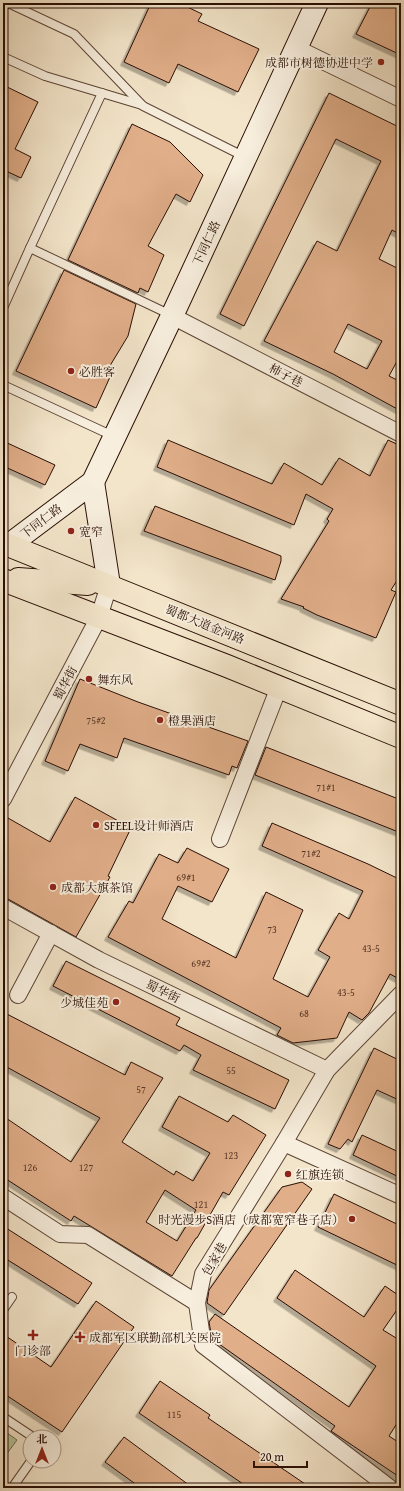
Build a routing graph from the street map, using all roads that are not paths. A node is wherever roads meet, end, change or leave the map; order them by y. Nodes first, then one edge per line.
1 (8, 3) edge
2 (316, 3) edge
3 (296, 48) junction
4 (3, 57) edge
5 (102, 93) junction
6 (401, 99) edge
7 (143, 106) junction
8 (245, 158) junction
9 (30, 248) junction
10 (3, 308) edge
11 (172, 316) junction
12 (3, 385) edge
13 (401, 434) edge
14 (114, 437) junction
15 (93, 482) junction
16 (6, 544) edge
17 (3, 579) edge
18 (109, 585) junction
19 (99, 617) junction
20 (279, 687) junction
21 (401, 704) edge
22 (401, 737) edge
23 (3, 799) edge
24 (220, 839) dead end
25 (3, 907) edge
26 (51, 933) junction
27 (401, 994) edge
28 (18, 995) dead end
29 (327, 1070) junction
30 (284, 1143) junction
31 (401, 1196) edge
32 (3, 1197) edge
33 (12, 1296) dead end
34 (197, 1303) junction
35 (3, 1310) edge
36 (3, 1416) edge
37 (22, 1429) edge
38 (25, 1469) edge
39 (12, 1488) edge
40 (390, 1488) edge

1 - 7 lane
2 - 3 street, 下同仁路
3 - 6 street
3 - 8 street, 下同仁路
4 - 5 lane
5 - 7 lane
5 - 9 lane
7 - 8 lane
8 - 11 street, 下同仁路
9 - 10 lane
9 - 11 lane
11 - 13 street, 柿子巷
11 - 14 street, 下同仁路
12 - 14 lane
14 - 15 street, 下同仁路
15 - 16 street, 下同仁路
15 - 18 street
16 - 18 main road, 蜀都大道金河路
17 - 18 main road
17 - 19 main road
18 - 19 street, 蜀华街
18 - 21 main road, 蜀都大道金河路
19 - 20 main road
19 - 23 street, 蜀华街
20 - 22 main road
20 - 24 street
25 - 26 street, 蜀华街
26 - 28 street
26 - 29 street, 蜀华街
27 - 29 street, 包家巷
29 - 30 street, 包家巷
30 - 31 street
30 - 34 street, 包家巷
32 - 34 street
33 - 35 lane
34 - 40 street, 包家巷
36 - 37 lane
38 - 39 lane

